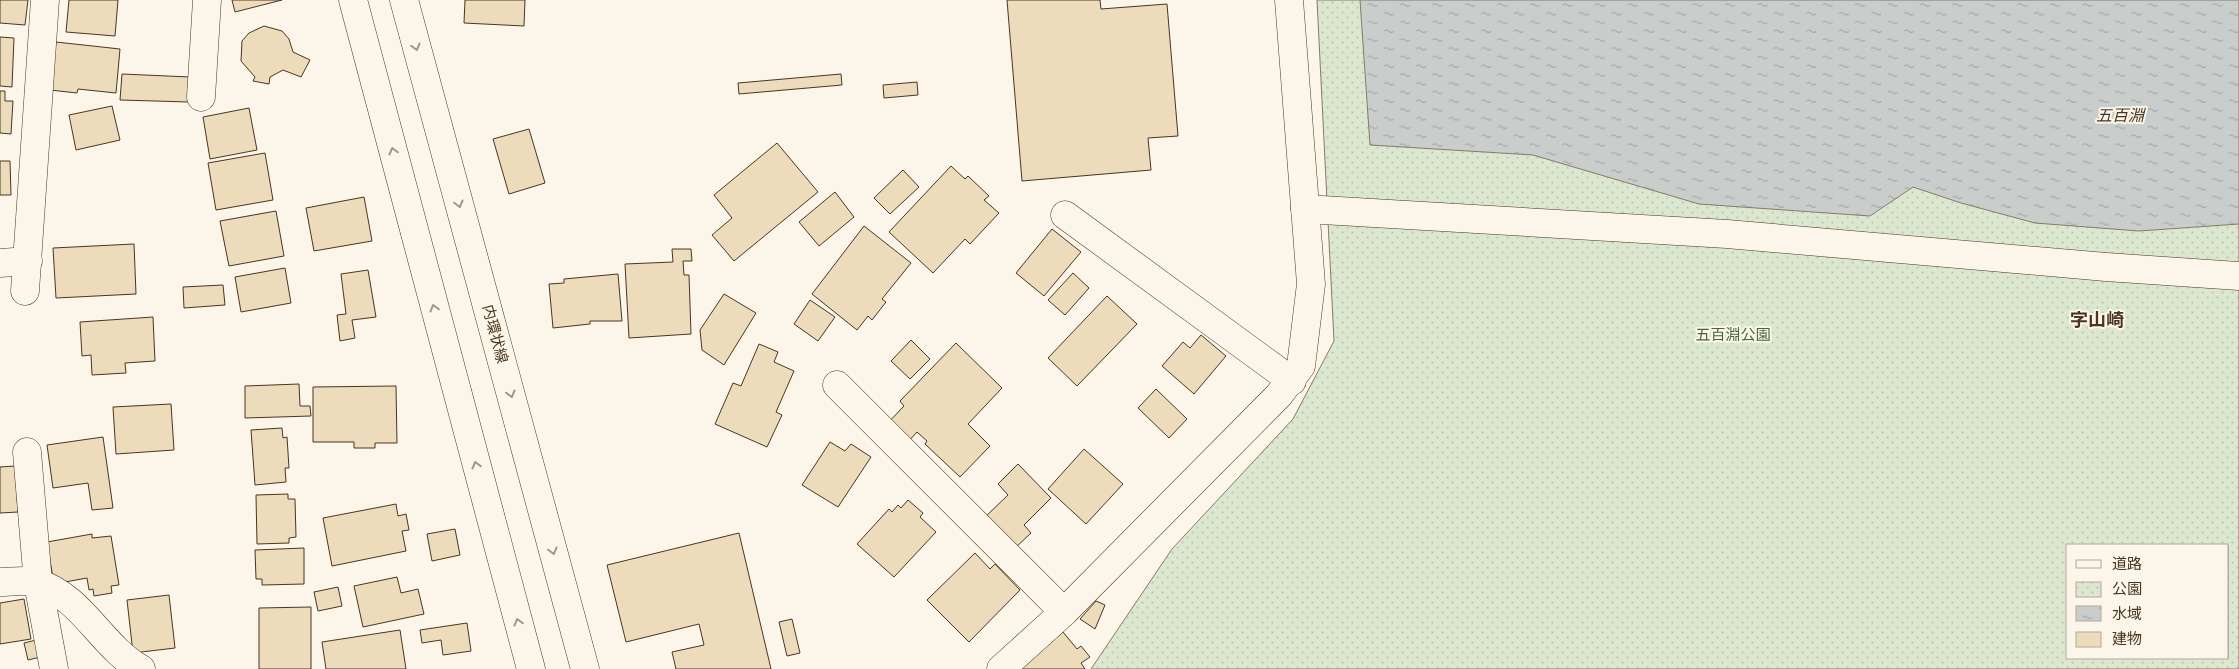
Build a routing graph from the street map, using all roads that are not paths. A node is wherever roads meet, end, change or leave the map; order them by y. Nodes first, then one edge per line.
1 (45, 0) edge
2 (207, 0) edge
3 (353, 0) edge
4 (404, 0) edge
5 (1289, 0) edge
6 (202, 97) dead end
7 (1306, 210) junction
8 (1066, 216) dead end
9 (28, 261) junction
10 (0, 263) edge
11 (2239, 276) edge
12 (25, 292) dead end
13 (1292, 381) junction
14 (837, 385) dead end
15 (28, 452) dead end
16 (0, 582) edge
17 (38, 583) junction
18 (1064, 612) junction
19 (54, 669) edge
20 (141, 669) edge
21 (531, 669) edge
22 (586, 669) edge
23 (1001, 669) edge

1 - 9 street
2 - 6 street
21 -> 3 street
4 -> 22 street, 内環状線
5 - 7 street
7 - 11 street
7 - 13 street
8 - 13 street
9 - 10 street
9 - 12 street
13 - 18 street
14 - 18 street
15 - 17 street
16 - 17 street
17 - 19 street
17 - 20 street
18 - 23 street

